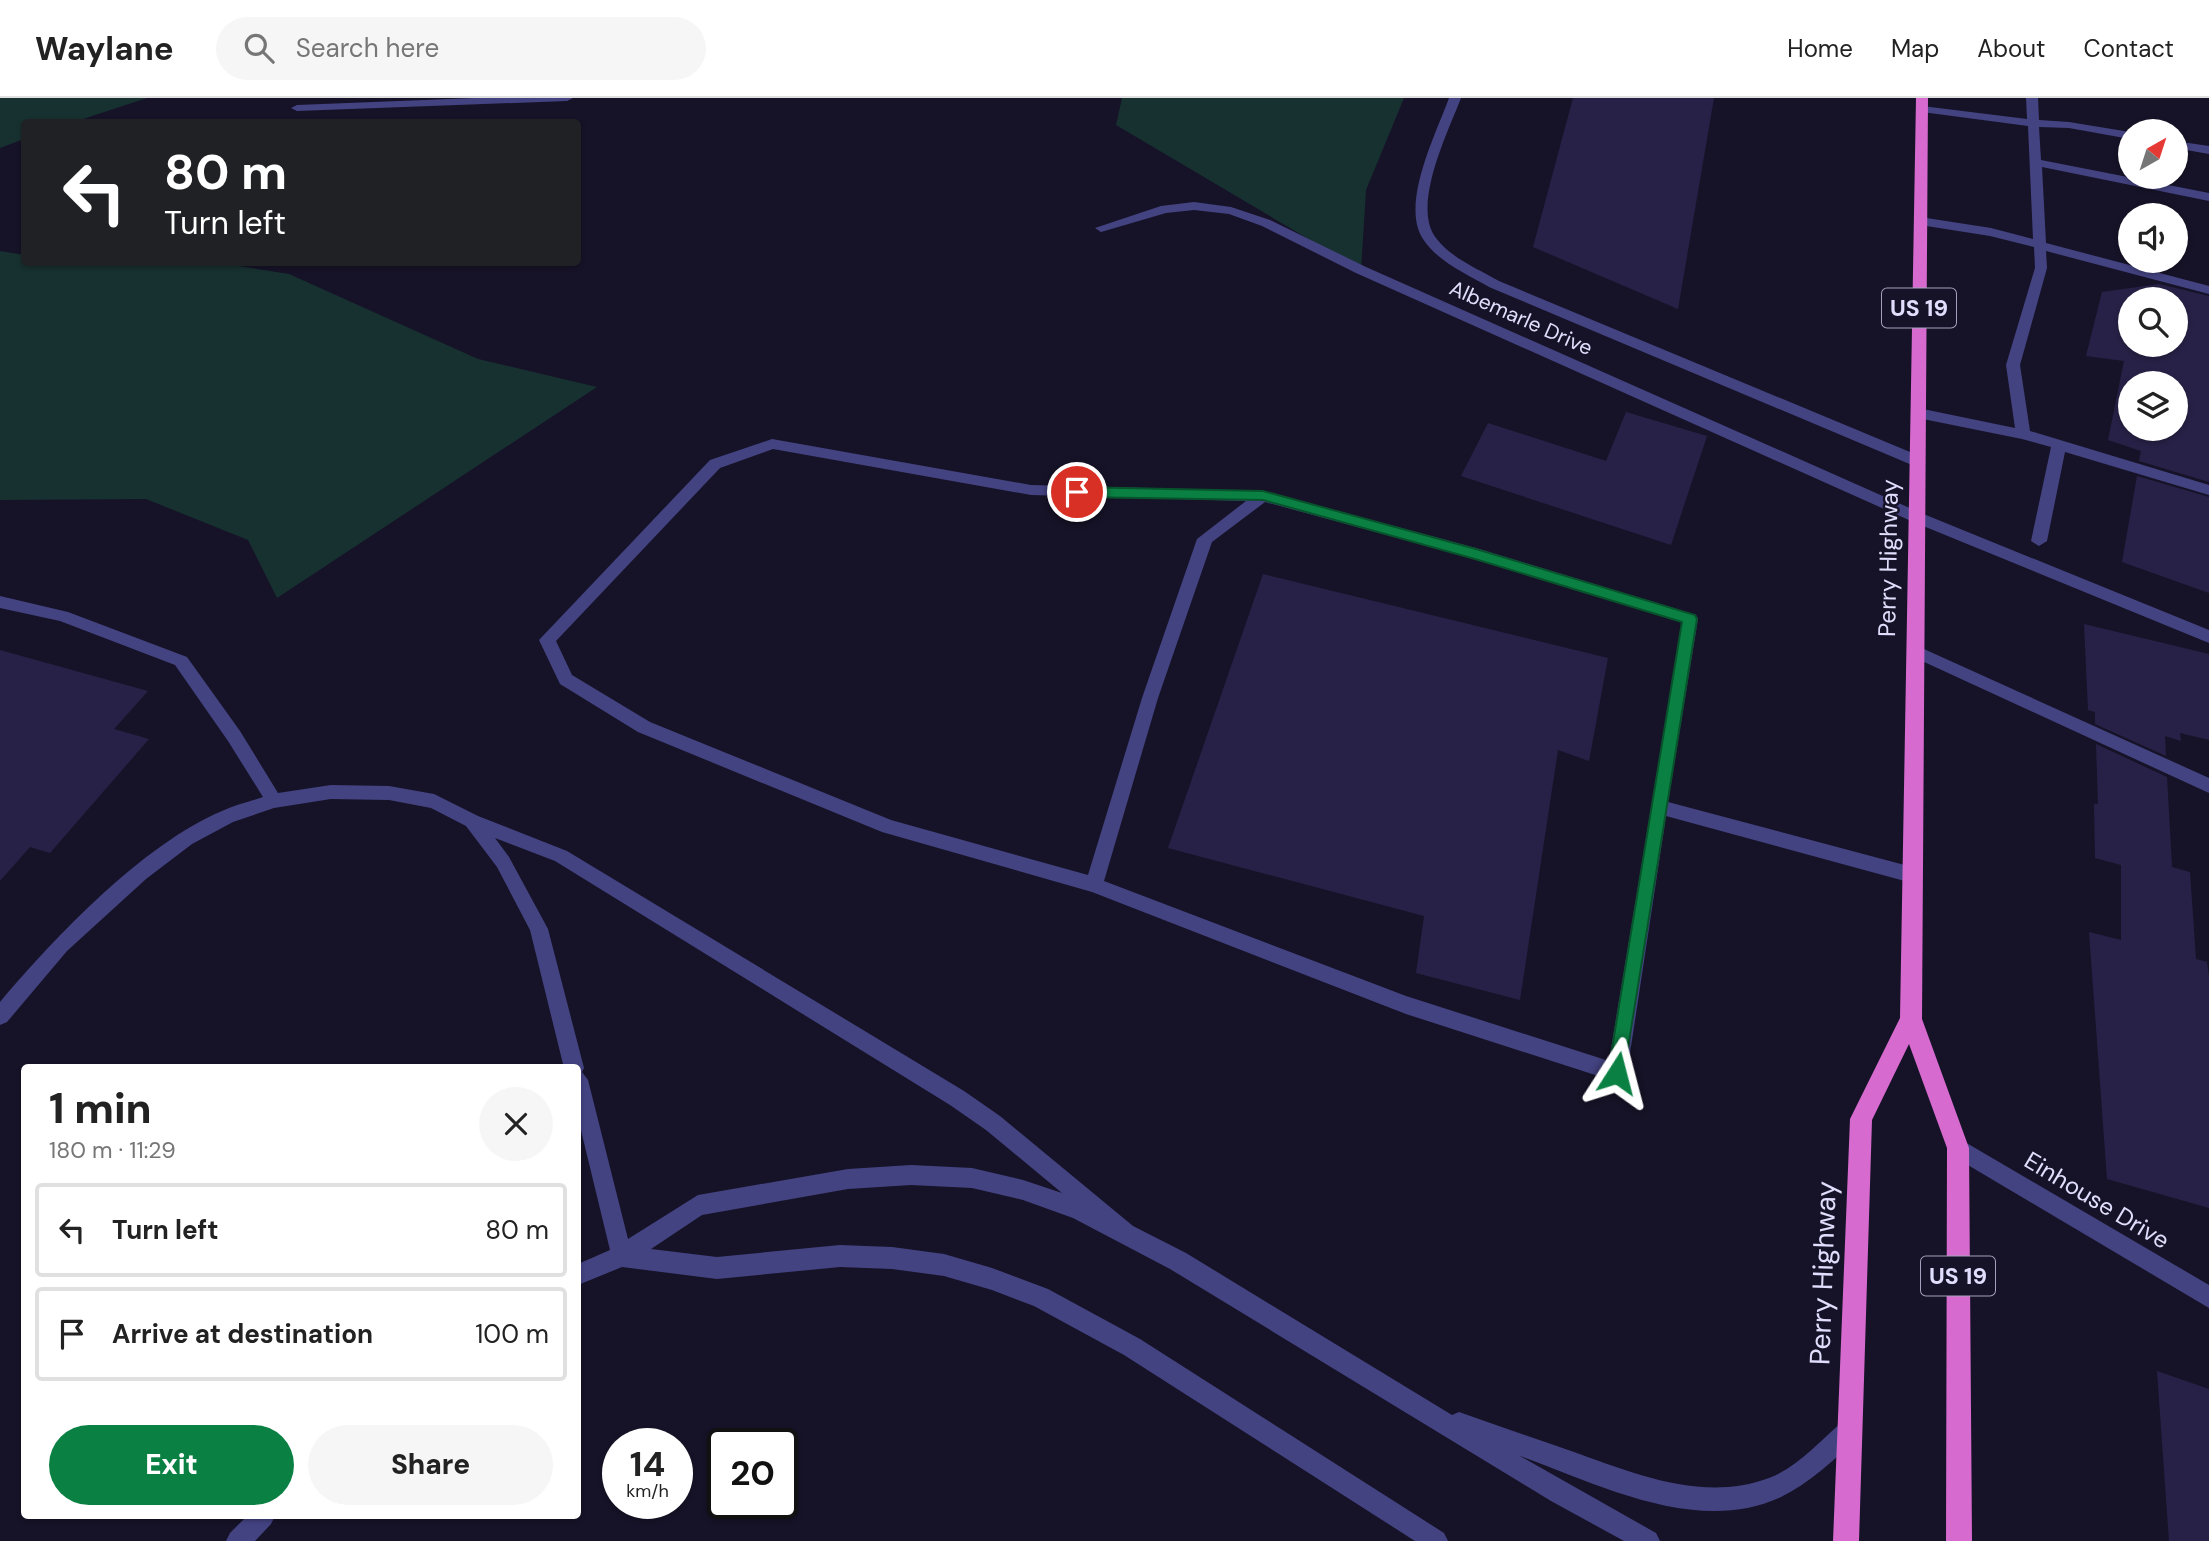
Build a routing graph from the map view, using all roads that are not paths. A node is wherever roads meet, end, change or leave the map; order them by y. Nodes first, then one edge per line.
1 (567, 98) edge
2 (1455, 98) edge
3 (2032, 98) edge
4 (1922, 103) edge
5 (297, 108) dead end
6 (2034, 123) junction
7 (2118, 134) edge
8 (2188, 146) edge
9 (2209, 150) edge
10 (2035, 162) junction
11 (2209, 197) edge
12 (1920, 221) junction
13 (1101, 228) dead end
14 (2040, 245) junction
15 (2209, 290) edge
16 (1918, 413) junction
17 (2023, 434) junction
18 (2059, 444) junction
19 (1917, 461) junction
20 (2209, 490) edge
21 (1263, 496) junction
22 (1916, 517) junction
23 (2039, 541) dead end
24 (0, 602) edge
25 (2209, 637) edge
26 (1915, 651) junction
27 (2209, 786) edge
28 (274, 801) junction
29 (1659, 807) junction
30 (472, 821) junction
31 (1913, 875) junction
32 (1094, 885) junction
33 (0, 1016) edge
34 (1910, 1018) junction
35 (573, 1064) edge
36 (581, 1092) edge
37 (1958, 1148) junction
38 (1125, 1232) junction
39 (622, 1256) junction
40 (581, 1274) edge
41 (2209, 1297) edge
42 (1424, 1411) junction
43 (1849, 1431) junction
44 (1395, 1515) junction
45 (259, 1519) edge
46 (238, 1541) edge
47 (1423, 1541) edge
48 (1436, 1541) edge
49 (1648, 1541) edge
50 (1846, 1541) edge
51 (1959, 1541) edge

1 - 5 street
2 - 19 street
3 - 6 street
4 - 6 street
4 - 12 highway, Perry Highway / US 19
6 - 7 street
6 - 10 street
8 - 9 street
10 - 11 street
10 - 14 street
12 - 14 street
12 - 16 highway, Perry Highway / US 19
13 - 22 street, Albemarle Drive
14 - 15 street
14 - 17 street
16 - 17 street
16 - 19 highway, Perry Highway / US 19
17 - 18 street
18 - 20 street
18 - 23 street
19 - 22 highway, Perry Highway / US 19
21 - 29 street
21 - 32 street
21 - 32 street
22 - 25 street, Albemarle Drive
22 - 26 highway, Perry Highway / US 19
24 - 28 street
26 - 27 street
26 - 31 highway, Perry Highway / US 19
28 - 30 street
28 - 33 street
29 - 31 street
29 - 32 street
30 - 35 street
30 - 38 street
31 - 34 highway, Perry Highway / US 19
34 - 37 highway, Perry Highway / US 19
34 - 43 highway, Perry Highway / US 19
36 - 39 street
37 - 41 street, Einhouse Drive
37 - 51 highway, Perry Highway / US 19
38 - 39 street
38 - 42 street
39 - 40 street
39 - 44 street
42 - 43 street
42 - 49 street
43 - 50 highway, Perry Highway / US 19
44 - 47 street
44 - 48 street
45 - 46 street

